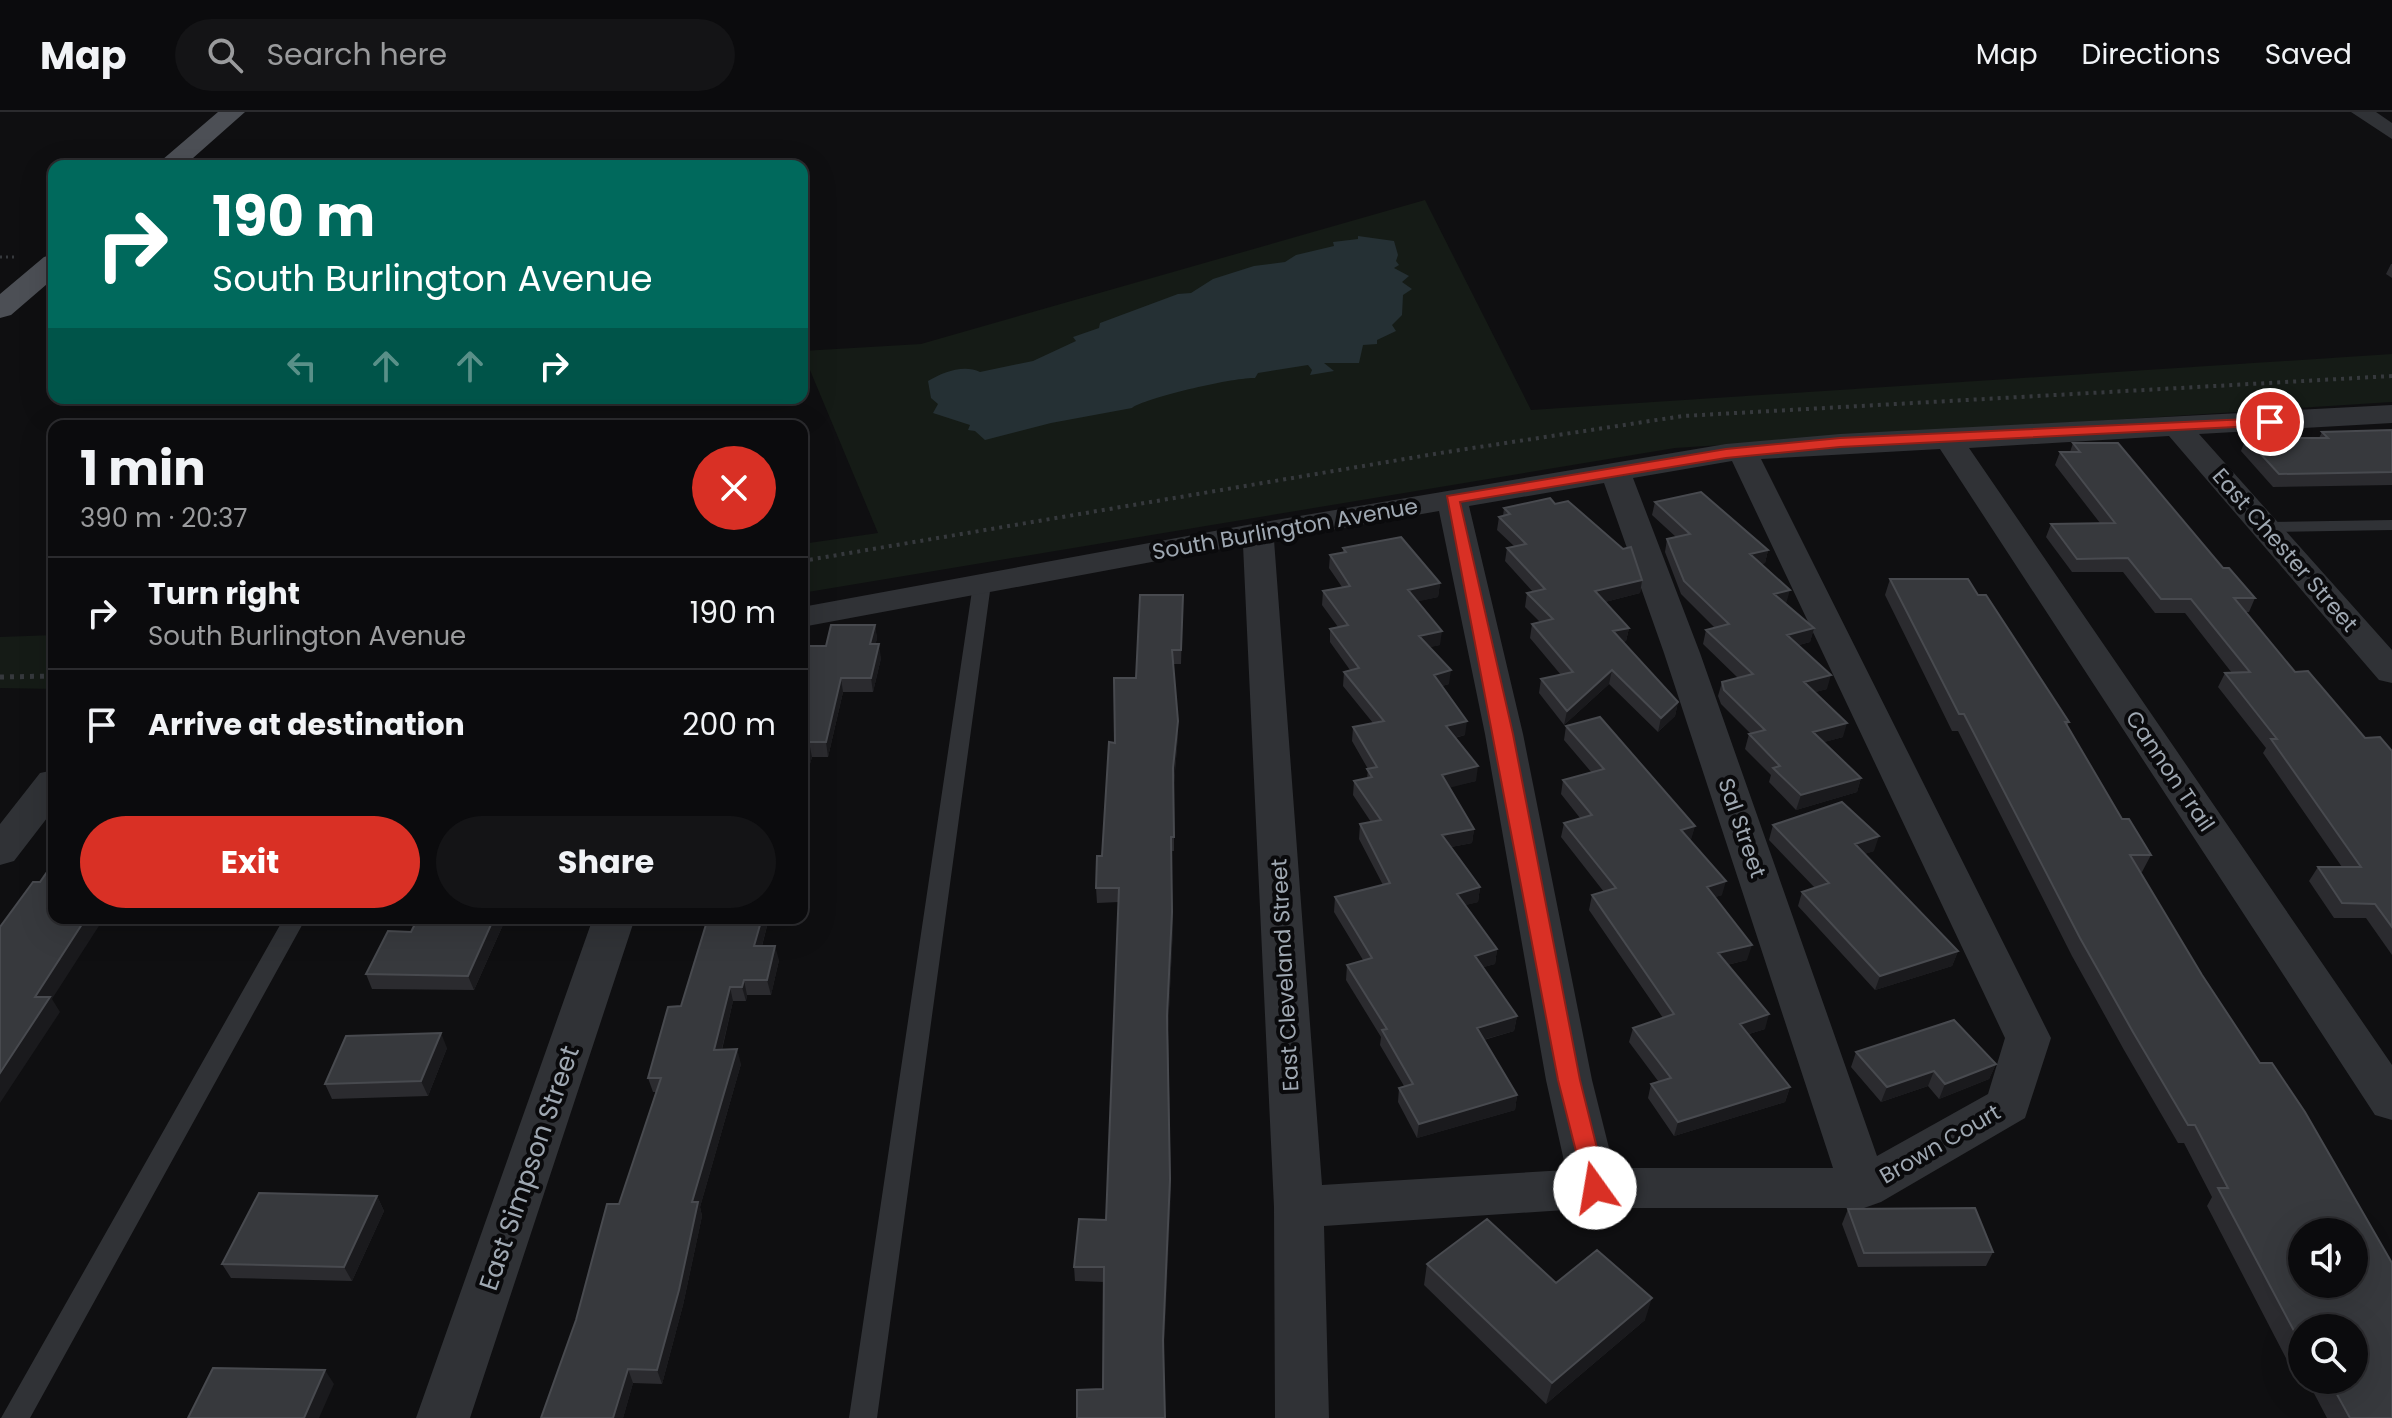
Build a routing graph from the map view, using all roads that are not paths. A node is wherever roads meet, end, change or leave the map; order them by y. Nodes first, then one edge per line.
1 (233, 112) edge
2 (2362, 112) edge
3 (2383, 112) edge
4 (2392, 119) edge
5 (2392, 133) edge
6 (175, 160) edge
7 (48, 268) edge
8 (0, 309) edge
9 (2392, 414) edge
10 (2178, 428) junction
11 (1949, 440) junction
12 (1743, 453) junction
13 (1615, 470) junction
14 (1452, 499) junction
15 (2392, 525) edge
16 (2265, 527) junction
17 (1258, 533) junction
18 (982, 584) junction
19 (808, 616) edge
20 (2392, 672) edge
21 (48, 790) edge
22 (0, 851) edge
23 (292, 924) edge
24 (612, 924) edge
25 (2392, 1102) edge
26 (1595, 1188) junction
27 (1864, 1188) junction
28 (1299, 1207) junction
29 (15, 1418) edge
30 (443, 1418) edge
31 (863, 1418) edge
32 (1302, 1418) edge

1 - 6 main road
2 - 5 street
3 - 4 street
7 - 8 main road
9 - 10 street, South Burlington Avenue
10 - 11 street, South Burlington Avenue
10 - 16 street, East Chester Street
11 - 12 street, South Burlington Avenue
11 - 25 street, Cannon Trail
12 - 13 street, South Burlington Avenue
12 - 27 street, Brown Court
13 - 14 street, South Burlington Avenue
13 - 27 street, Sal Street
14 - 17 street, South Burlington Avenue
14 - 26 street
15 - 16 lane
16 - 20 street, East Chester Street
17 - 18 street, South Burlington Avenue
17 - 28 street, East Cleveland Street
18 - 19 street, South Burlington Avenue
18 - 31 lane
21 - 22 street
23 - 29 lane
24 - 30 street, East Simpson Street
26 - 27 street, Brown Court
26 - 28 street, Brown Court
28 - 32 street, East Cleveland Street

